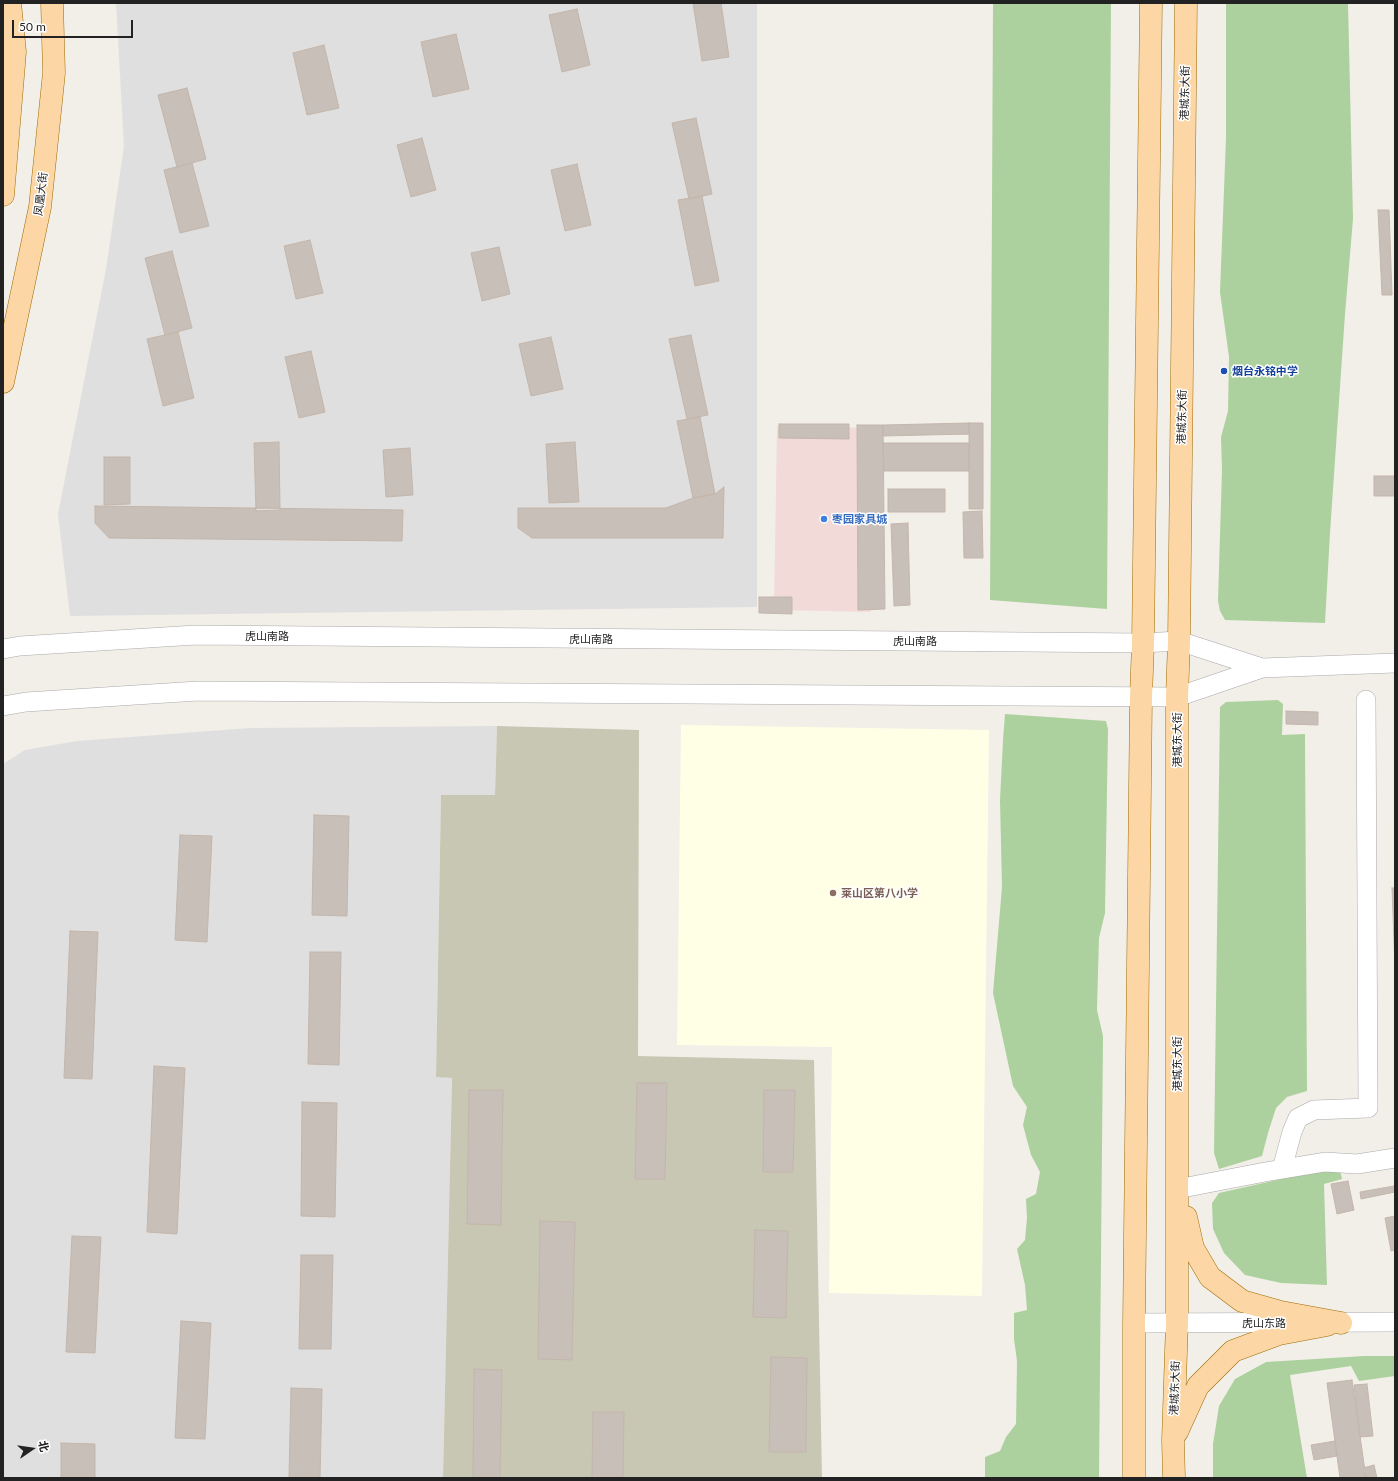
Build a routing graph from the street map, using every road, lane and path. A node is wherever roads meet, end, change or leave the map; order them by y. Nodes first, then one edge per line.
1 (10, 3) edge
2 (52, 3) edge
3 (1151, 3) edge
4 (1186, 3) edge
5 (3, 196) edge
6 (3, 382) edge
7 (1180, 641) junction
8 (1143, 643) junction
9 (3, 649) edge
10 (1395, 663) edge
11 (1262, 668) junction
12 (1141, 697) junction
13 (1177, 697) junction
14 (1366, 700) dead end
15 (3, 706) edge
16 (1395, 1158) edge
17 (1282, 1169) junction
18 (1178, 1189) junction
19 (1177, 1322) junction
20 (1395, 1322) edge
21 (1134, 1323) junction
22 (1341, 1323) junction
23 (1173, 1440) junction
24 (1134, 1478) edge
25 (1174, 1478) edge

1 - 5 main road
2 - 6 main road, 凤凰大街
3 - 8 main road
4 - 7 main road, 港城东大街
7 - 8 street, 虎山南路
7 - 11 street
7 - 13 main road, 港城东大街
8 - 9 street, 虎山南路
8 - 12 main road
10 - 11 street
11 - 13 street
12 - 13 street
12 - 15 street
12 - 21 main road
13 - 18 main road, 港城东大街
14 - 17 street
16 - 17 street
17 - 18 street
18 - 19 main road, 港城东大街
18 - 22 main road
19 - 21 street, 虎山东路
19 - 22 street, 虎山东路
19 - 23 main road, 港城东大街
20 - 22 street, 虎山东路
21 - 24 main road
22 - 23 main road
23 - 25 main road, 港城东大街

